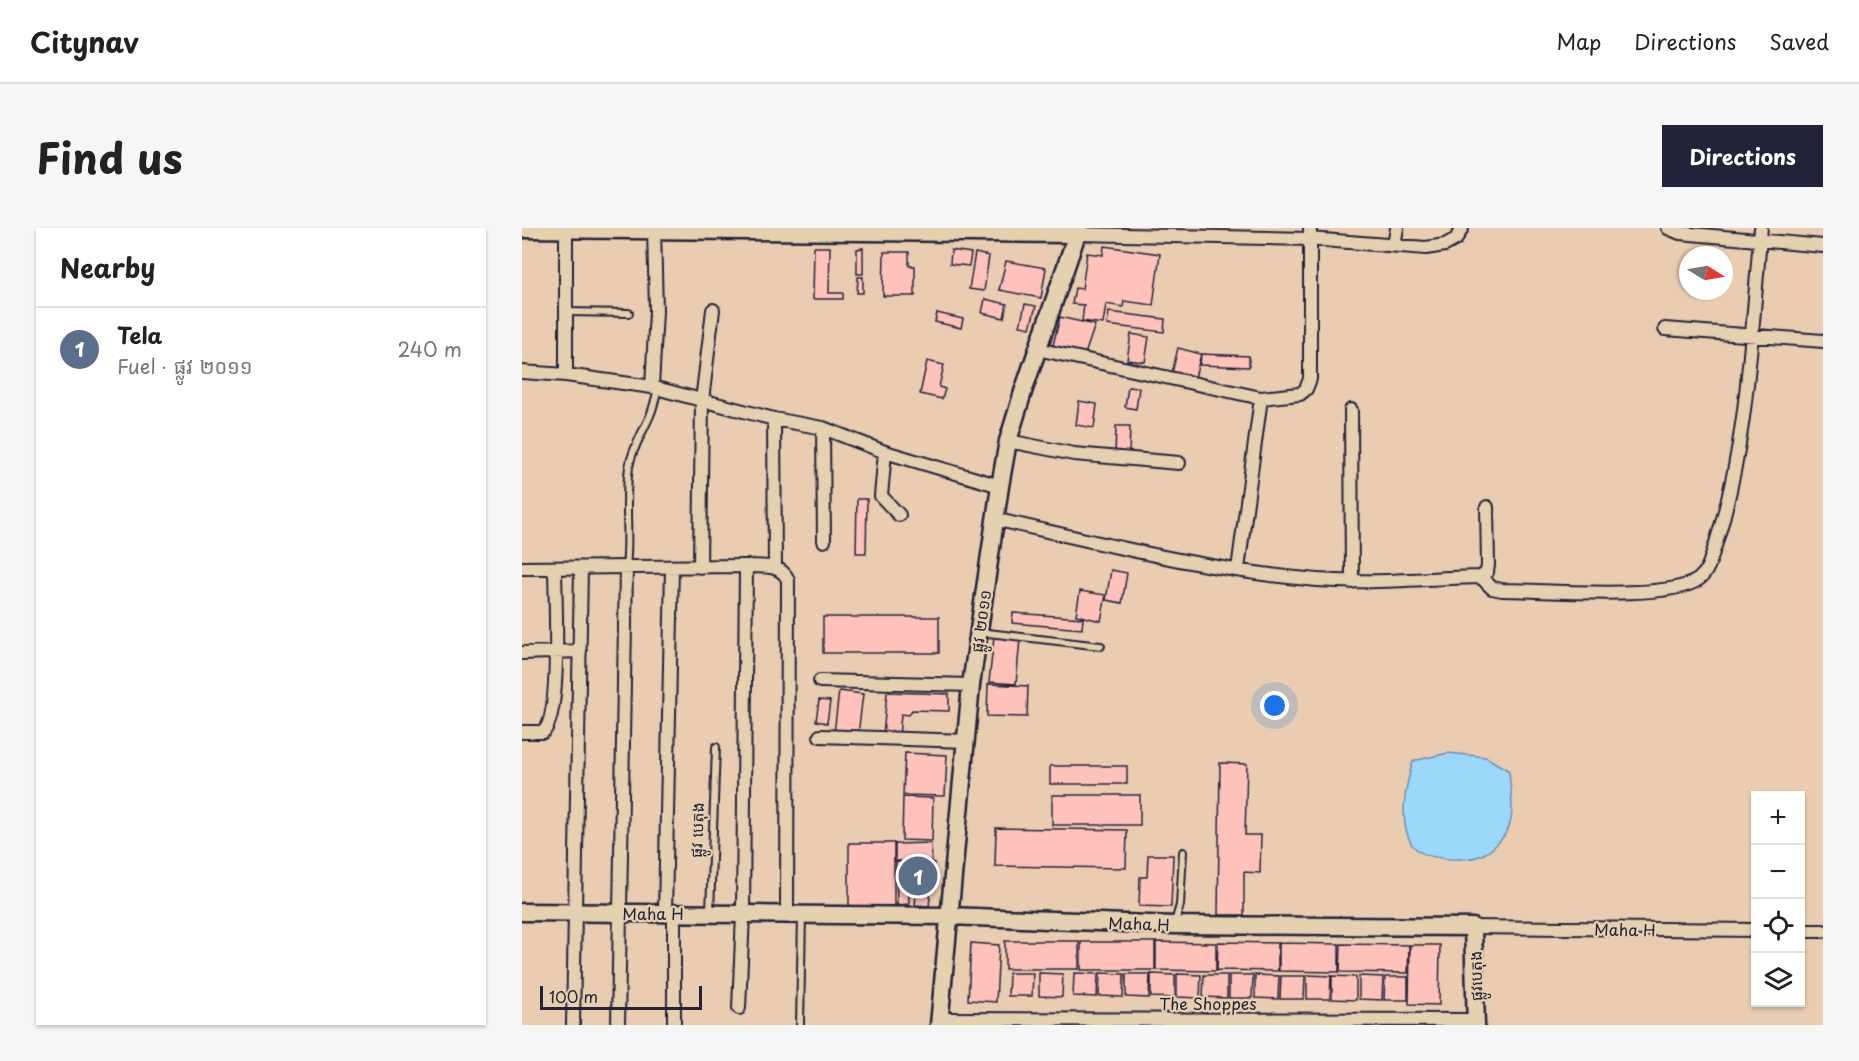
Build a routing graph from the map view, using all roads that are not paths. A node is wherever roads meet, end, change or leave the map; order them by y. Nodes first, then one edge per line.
1 (1337, 228) edge
2 (1397, 228) edge
3 (1462, 228) edge
4 (527, 229) edge
5 (654, 229) edge
6 (1668, 229) edge
7 (566, 230) junction
8 (812, 230) edge
9 (1078, 231) edge
10 (1264, 233) edge
11 (1310, 234) edge
12 (1760, 234) edge
13 (1337, 242) junction
14 (1394, 245) junction
15 (1823, 246) edge
16 (713, 310) dead end
17 (566, 312) junction
18 (629, 313) dead end
19 (1665, 329) dead end
20 (1750, 334) junction
21 (1823, 341) edge
22 (1037, 350) junction
23 (522, 372) edge
24 (566, 375) junction
25 (655, 388) junction
26 (1260, 398) junction
27 (702, 401) junction
28 (1352, 410) dead end
29 (774, 418) junction
30 (823, 428) junction
31 (1008, 441) junction
32 (885, 452) junction
33 (1179, 463) dead end
34 (1000, 486) junction
35 (1486, 507) dead end
36 (899, 515) dead end
37 (994, 519) junction
38 (824, 541) dead end
39 (746, 566) junction
40 (672, 567) junction
41 (700, 567) junction
42 (775, 567) junction
43 (522, 568) edge
44 (555, 568) junction
45 (581, 568) junction
46 (626, 568) junction
47 (1238, 569) junction
48 (1481, 577) junction
49 (1352, 582) junction
50 (979, 632) junction
51 (1101, 646) dead end
52 (580, 651) junction
53 (556, 652) junction
54 (522, 653) edge
55 (820, 681) dead end
56 (971, 685) junction
57 (522, 732) edge
58 (820, 736) dead end
59 (966, 741) junction
60 (716, 747) dead end
61 (1183, 852) dead end
62 (522, 912) edge
63 (575, 912) junction
64 (620, 913) junction
65 (670, 913) junction
66 (710, 914) junction
67 (743, 914) junction
68 (795, 914) junction
69 (950, 916) junction
70 (1174, 925) junction
71 (1473, 927) junction
72 (1751, 930) edge
73 (1805, 931) edge
74 (1823, 931) edge
75 (739, 1008) dead end
76 (939, 1022) edge
77 (1037, 1022) edge
78 (1058, 1022) edge
79 (1141, 1022) edge
80 (1222, 1022) edge
81 (1303, 1022) edge
82 (1375, 1022) edge
83 (1476, 1022) edge
84 (573, 1025) edge
85 (618, 1025) edge
86 (675, 1025) edge
87 (800, 1025) edge

1 - 13 street
2 - 14 street
3 - 14 street
4 - 7 street
5 - 7 street
5 - 8 street
5 - 25 street
6 - 12 street
7 - 17 street
8 - 9 street
9 - 10 street
9 - 22 street, ផ្លូវ ២០១១
10 - 11 street
11 - 13 street
11 - 26 street
12 - 15 street
12 - 20 street
13 - 14 street
16 - 27 street
17 - 18 lane
17 - 24 street
19 - 20 street
20 - 21 street
20 - 48 street
22 - 26 street
22 - 31 street, ផ្លូវ ២០១១
23 - 24 street
24 - 25 street
25 - 27 street
25 - 46 lane
26 - 47 street
27 - 29 street
27 - 41 street
28 - 49 street
29 - 30 street
29 - 42 street
30 - 32 street
30 - 38 street
31 - 33 street
31 - 34 street, ផ្លូវ ២០១១
32 - 34 street
32 - 36 street
34 - 37 street, ផ្លូវ ២០១១
35 - 48 street
37 - 47 street
37 - 50 street, ផ្លូវ ២០១១
39 - 41 street
39 - 42 street
39 - 67 street
40 - 41 street
40 - 46 street
40 - 65 street
42 - 68 street
43 - 44 street
44 - 45 street
44 - 53 street
45 - 46 street
45 - 52 street
46 - 64 street
47 - 49 street
48 - 49 street
50 - 51 lane
50 - 56 street, ផ្លូវ ២០១១
52 - 53 street
52 - 63 street
53 - 54 street
53 - 57 street
55 - 56 street
56 - 59 street, ផ្លូវ ២០១១
58 - 59 street
59 - 69 street, ផ្លូវ ២០១១
60 - 66 lane, ផ្លូវ បេតុង
61 - 70 lane
62 - 63 street, Maha H
63 - 64 street, Maha H
63 - 84 street
64 - 65 street, Maha H
64 - 85 street
65 - 66 street, Maha H
65 - 86 street
66 - 67 street, Maha H
67 - 68 street, Maha H
67 - 75 street
68 - 69 street, Maha H
68 - 87 lane
69 - 70 street, Maha H
69 - 76 street, ផ្លូវ ២០១១
70 - 71 street, Maha H
71 - 72 street, Maha H
71 - 83 street, ផ្លូវបេតុង
73 - 74 street
76 - 77 street, The Shoppes
77 - 78 street, The Shoppes
78 - 79 street, The Shoppes
79 - 80 street, The Shoppes
80 - 81 street, The Shoppes
81 - 82 street, The Shoppes
82 - 83 street, The Shoppes

